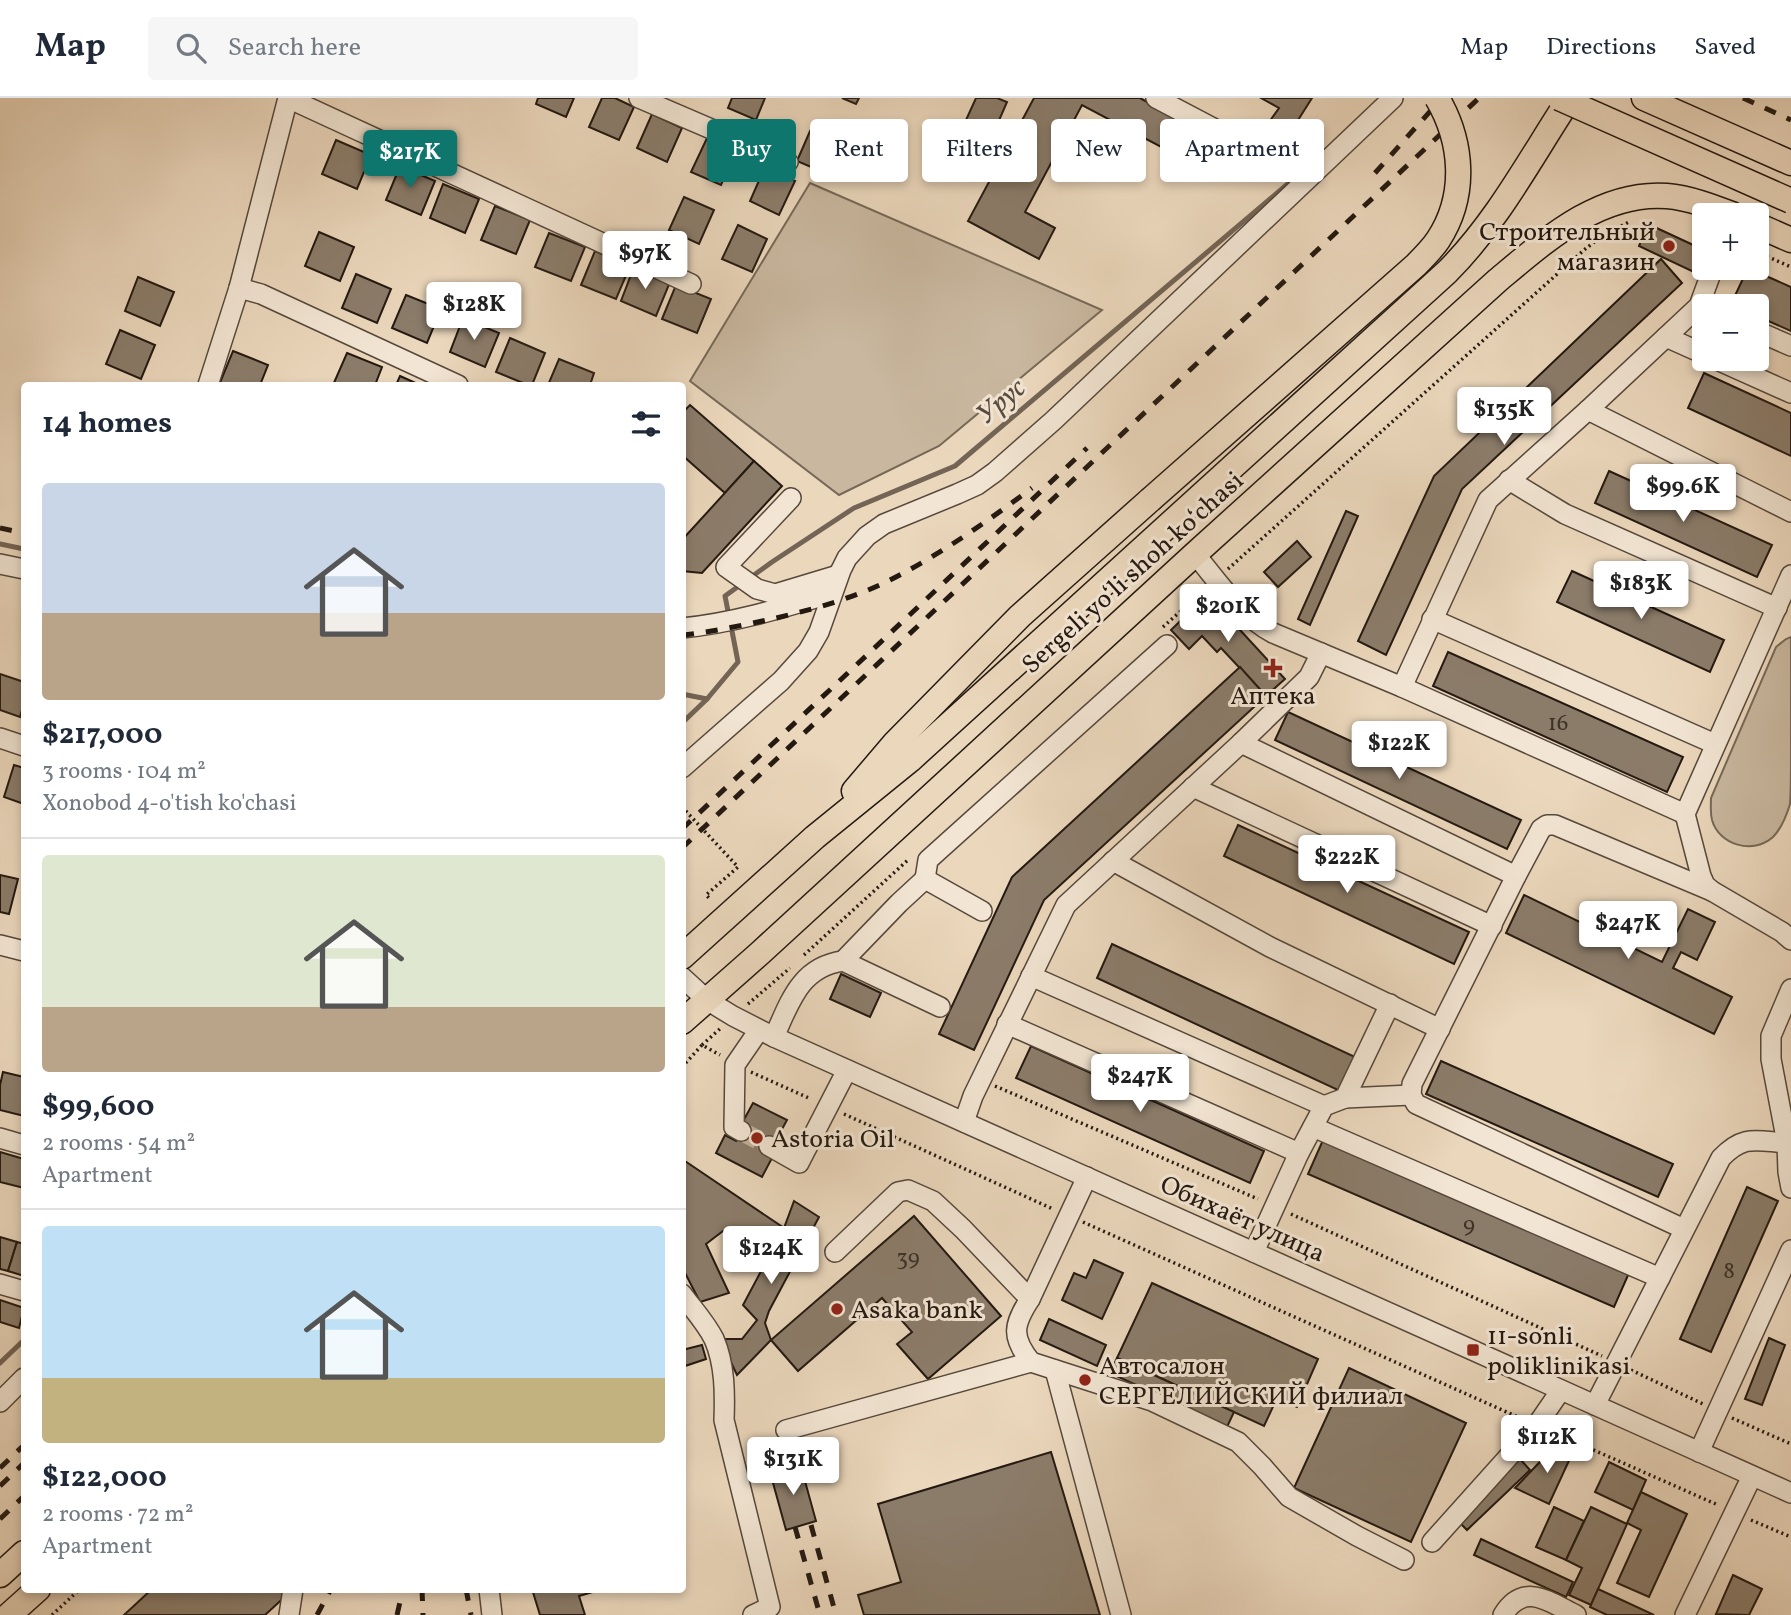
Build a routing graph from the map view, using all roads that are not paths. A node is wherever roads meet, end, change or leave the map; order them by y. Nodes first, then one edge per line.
1 (288, 98) edge
2 (639, 98) edge
3 (1156, 98) edge
4 (1393, 98) edge
5 (1437, 98) edge
6 (1559, 98) edge
7 (1570, 98) edge
8 (1644, 98) edge
9 (1196, 119) edge
10 (707, 127) edge
11 (1791, 163) edge
12 (1791, 201) edge
13 (1697, 203) edge
14 (1769, 230) edge
15 (1791, 240) edge
16 (691, 284) dead end
17 (239, 288) junction
18 (1692, 315) edge
19 (1769, 336) edge
20 (1666, 337) junction
21 (1791, 346) edge
22 (1692, 349) edge
23 (1742, 371) edge
24 (209, 382) edge
25 (452, 382) edge
26 (1791, 393) edge
27 (1588, 411) junction
28 (1509, 480) junction
29 (791, 498) dead end
30 (1791, 512) edge
31 (1195, 554) junction
32 (0, 564) edge
33 (21, 568) edge
34 (1791, 575) edge
35 (835, 584) junction
36 (1777, 608) junction
37 (1432, 619) junction
38 (692, 627) edge
39 (1167, 645) dead end
40 (1321, 653) junction
41 (1402, 687) junction
42 (0, 738) edge
43 (1241, 743) junction
44 (1715, 744) junction
45 (21, 745) edge
46 (686, 764) edge
47 (1193, 787) junction
48 (1685, 814) junction
49 (815, 837) junction
50 (1113, 861) junction
51 (1516, 876) junction
52 (925, 879) junction
53 (1712, 891) junction
54 (982, 911) dead end
55 (1492, 926) junction
56 (1791, 940) edge
57 (0, 945) edge
58 (21, 950) edge
59 (686, 953) edge
60 (843, 961) junction
61 (1031, 976) junction
62 (686, 980) edge
63 (1791, 989) edge
64 (707, 1000) junction
65 (1390, 1004) junction
66 (940, 1007) dead end
67 (686, 1018) edge
68 (1007, 1024) junction
69 (1440, 1029) junction
70 (767, 1033) junction
71 (847, 1070) junction
72 (1411, 1095) junction
73 (1345, 1098) junction
74 (1324, 1106) junction
75 (964, 1122) junction
76 (1313, 1127) junction
77 (741, 1131) dead end
78 (0, 1138) edge
79 (21, 1144) edge
80 (1789, 1144) edge
81 (769, 1146) tunnel mouth
82 (1299, 1153) junction
83 (1087, 1177) junction
84 (1791, 1188) edge
85 (1684, 1229) junction
86 (1791, 1251) edge
87 (835, 1252) dead end
88 (1254, 1252) junction
89 (1660, 1278) junction
90 (0, 1284) edge
91 (21, 1290) edge
92 (686, 1299) edge
93 (1030, 1299) junction
94 (1031, 1362) junction
95 (1055, 1370) junction
96 (21, 1381) edge
97 (1561, 1390) junction
98 (0, 1402) edge
99 (1595, 1405) junction
100 (786, 1430) dead end
101 (1699, 1452) junction
102 (1752, 1476) junction
103 (1791, 1493) edge
104 (1432, 1542) dead end
105 (21, 1556) edge
106 (1404, 1560) dead end
107 (0, 1575) edge
108 (34, 1593) edge
109 (292, 1593) edge
110 (489, 1593) edge
111 (9, 1615) edge
112 (289, 1615) edge
113 (492, 1615) edge
114 (753, 1615) edge
115 (1121, 1615) edge
116 (1503, 1615) edge
117 (1576, 1615) edge
118 (1685, 1615) edge

1 - 16 street
1 - 17 street
2 - 10 street
3 - 9 street
4 - 35 street
5 - 49 main road, bridge
6 - 12 main road, bridge
7 - 49 main road, Sergeli yo‘li shoh ko‘chasi
8 - 11 main road
13 - 31 main road, Sergeli yo‘li shoh ko‘chasi
14 - 15 main road
17 - 24 street
17 - 25 street
18 - 20 street
19 - 21 street
20 - 22 street
20 - 27 street
23 - 26 street
27 - 28 street
27 - 30 street
28 - 36 street
28 - 37 street
29 - 35 street
31 - 40 street
31 - 64 main road, Sergeli yo‘li shoh ko‘chasi
32 - 33 street
34 - 36 street
35 - 38 street
35 - 46 street
36 - 44 street
37 - 41 street
37 - 44 street
39 - 52 street
40 - 41 street
40 - 43 street
41 - 48 street
42 - 45 street
43 - 47 street
43 - 51 street
44 - 48 street
47 - 50 street
47 - 55 street
48 - 53 street
49 - 59 main road, Sergeli yo‘li shoh ko‘chasi
50 - 61 street
50 - 65 street
51 - 53 street
51 - 55 street
52 - 54 street
52 - 60 street
53 - 56 street
55 - 69 street
57 - 58 street
60 - 66 street
60 - 70 street
61 - 68 street
61 - 74 street
62 - 64 street, Обихаёт улица
63 - 80 street
64 - 67 main road, Sergeli yo‘li shoh ko‘chasi
64 - 70 street, Обихаёт улица
65 - 69 street
65 - 73 street
68 - 75 street
68 - 82 street
69 - 72 street
70 - 71 street, Обихаёт улица
70 - 77 street
71 - 75 street, Обихаёт улица
71 - 81 street
72 - 73 street
72 - 85 street
73 - 74 street
74 - 76 street
75 - 83 street, Обихаёт улица
76 - 82 street
76 - 89 street
78 - 79 street
80 - 84 street
80 - 85 street
82 - 88 street
83 - 88 street, Обихаёт улица
83 - 93 street
85 - 89 street
86 - 101 street
87 - 93 street
88 - 97 street, Обихаёт улица
89 - 99 street
90 - 91 street
92 - 114 street
93 - 94 street
94 - 95 street
94 - 100 street
95 - 106 street
95 - 115 street
96 - 98 street
97 - 99 street, Обихаёт улица
97 - 104 street
99 - 101 street, Обихаёт улица
101 - 102 street, Обихаёт улица
102 - 103 street, Обихаёт улица
102 - 118 street
105 - 107 main road
108 - 111 main road
109 - 112 street
110 - 113 street
116 - 117 street

